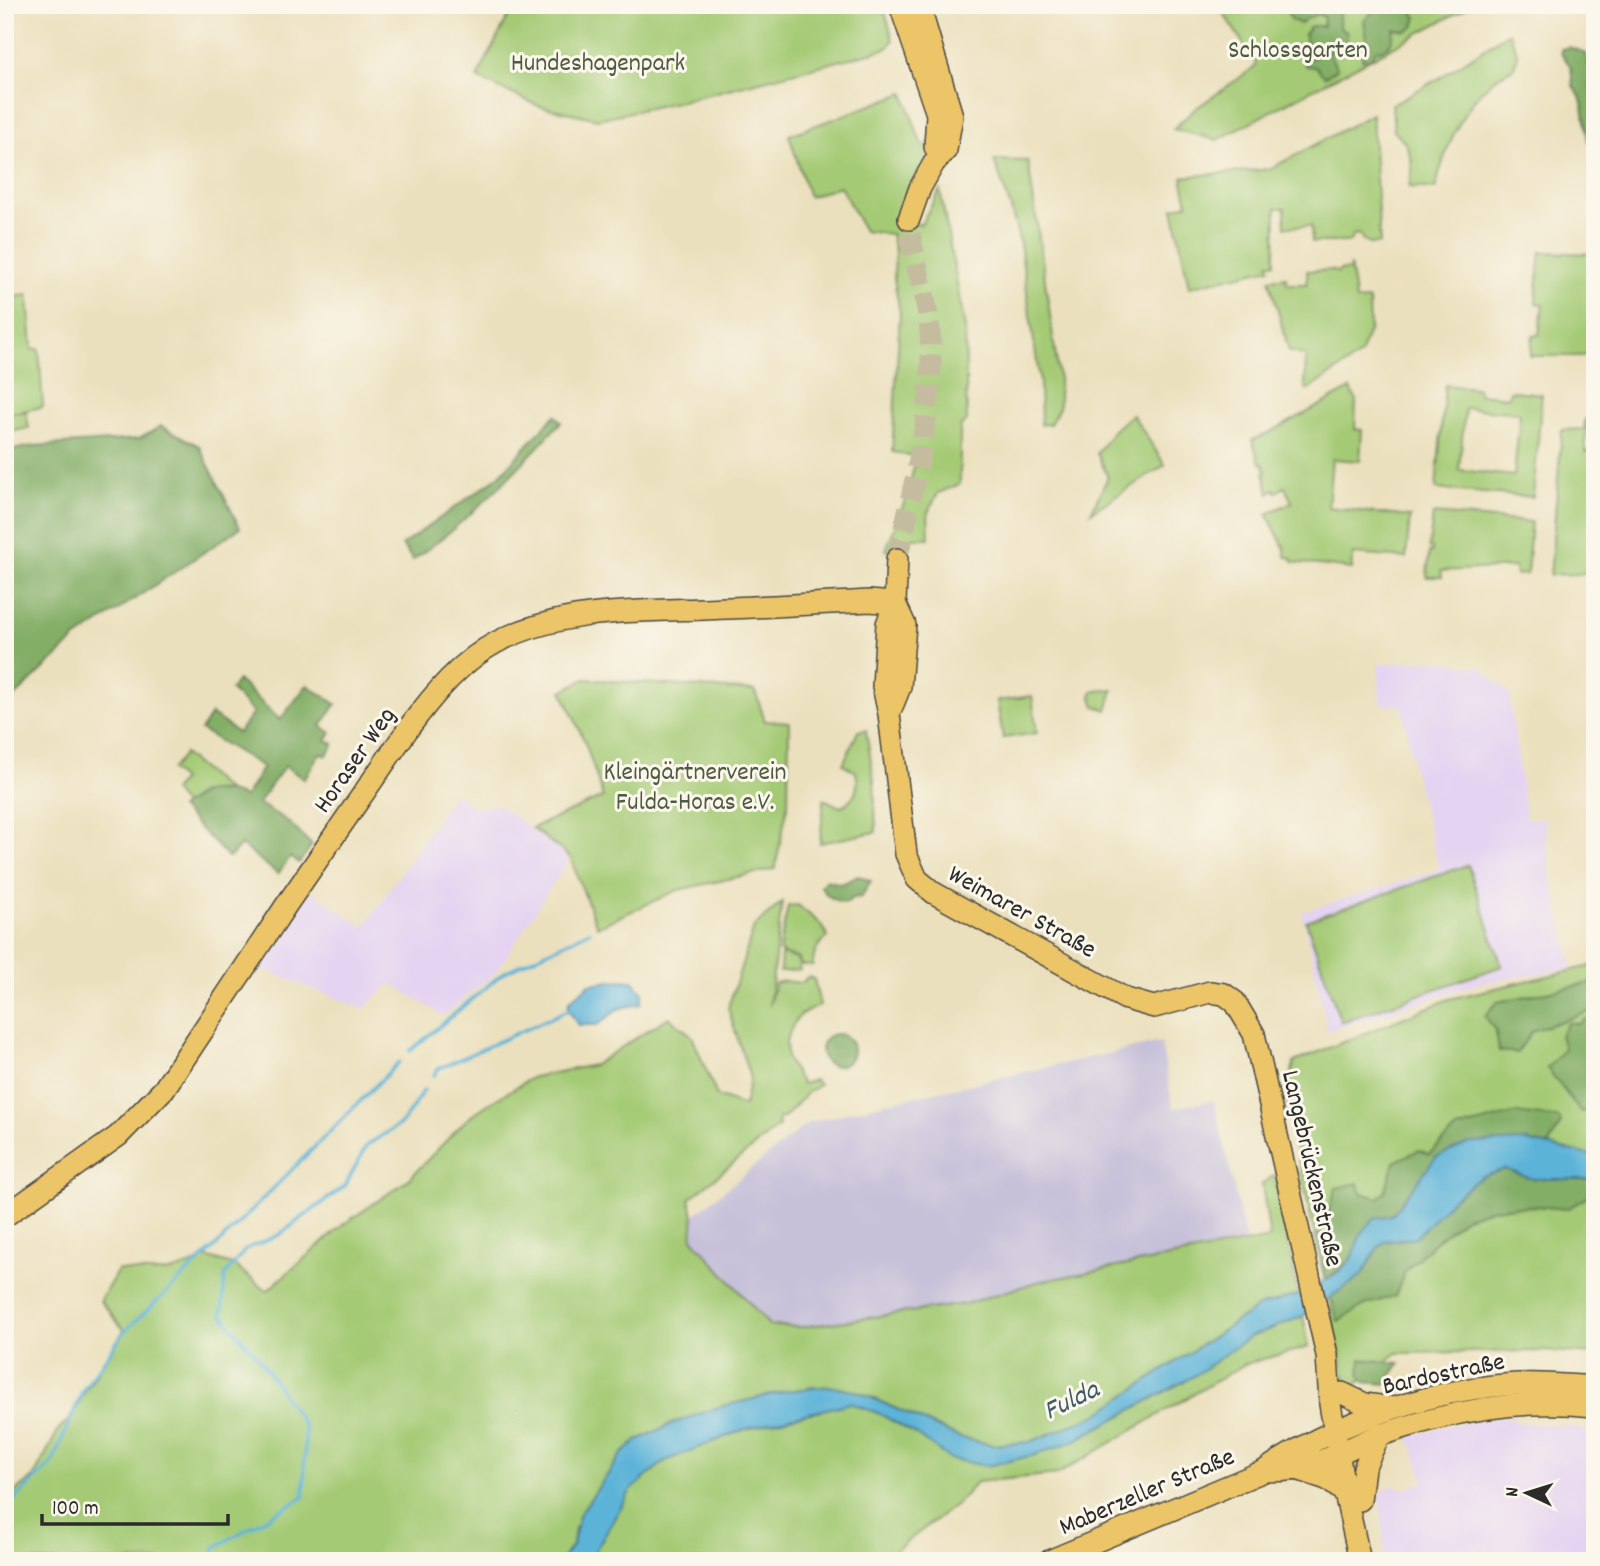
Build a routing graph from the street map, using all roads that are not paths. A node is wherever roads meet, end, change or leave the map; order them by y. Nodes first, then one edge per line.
1 (900, 5) edge
2 (919, 5) edge
3 (934, 163) junction
4 (909, 219) tunnel mouth
5 (897, 559) tunnel mouth
6 (895, 603) junction
7 (1224, 994) joint
8 (5, 1216) edge
9 (1328, 1360) junction
10 (1595, 1387) edge
11 (1342, 1393) junction
12 (1595, 1406) edge
13 (1399, 1408) junction
14 (1379, 1436) junction
15 (1343, 1439) junction
16 (1297, 1469) junction
17 (1264, 1471) junction
18 (1352, 1497) junction
19 (1049, 1561) edge
20 (1360, 1561) edge
21 (1366, 1561) edge

1 - 3 main road
2 - 3 main road
3 - 4 main road
5 - 6 main road, Weimarer Straße
6 - 7 main road, Weimarer Straße
6 - 8 main road, Horaser Weg
7 - 9 main road, Langebrückenstraße
9 - 11 main road, Langebrückenstraße
9 - 15 main road, Langebrückenstraße
10 - 13 main road, Bardostraße
11 - 13 main road
11 - 15 main road, Langebrückenstraße
12 - 14 main road, Bardostraße
13 - 15 main road, Bardostraße
14 - 15 main road, Bardostraße
14 - 18 main road
15 - 16 main road, Maberzeller Straße
15 - 17 main road, Maberzeller Straße
15 - 18 main road
16 - 17 main road, Maberzeller Straße
16 - 18 main road
17 - 19 main road, Maberzeller Straße
18 - 20 main road
18 - 21 main road

